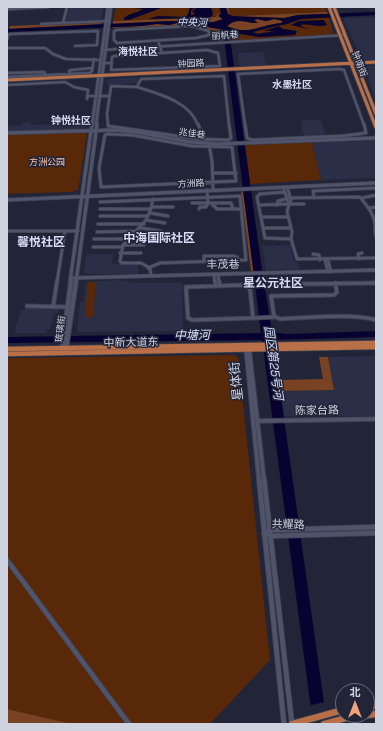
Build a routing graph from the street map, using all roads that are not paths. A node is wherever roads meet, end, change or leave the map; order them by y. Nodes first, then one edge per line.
1 (21, 7) edge
2 (48, 7) edge
3 (67, 7) edge
4 (110, 7) edge
5 (329, 7) edge
6 (334, 7) edge
7 (7, 8) edge
8 (63, 23) junction
9 (41, 24) dead end
10 (107, 24) junction
11 (108, 34) junction
12 (114, 34) junction
13 (345, 35) junction
14 (341, 36) junction
15 (7, 40) edge
16 (159, 40) junction
17 (75, 46) dead end
18 (162, 47) junction
19 (7, 48) edge
20 (103, 51) junction
21 (163, 52) junction
22 (94, 59) junction
23 (101, 59) junction
24 (112, 62) junction
25 (104, 63) junction
26 (376, 63) edge
27 (352, 64) junction
28 (356, 64) junction
29 (227, 70) junction
30 (7, 73) edge
31 (180, 73) junction
32 (46, 75) junction
33 (100, 76) junction
34 (7, 77) edge
35 (179, 77) junction
36 (183, 77) junction
37 (7, 81) edge
38 (7, 85) edge
39 (138, 87) junction
40 (98, 96) junction
41 (110, 97) junction
42 (376, 114) edge
43 (376, 127) edge
44 (93, 130) junction
45 (7, 133) edge
46 (376, 138) edge
47 (201, 139) junction
48 (302, 139) junction
49 (199, 143) junction
50 (208, 145) junction
51 (212, 173) junction
52 (236, 173) junction
53 (376, 181) edge
54 (212, 183) junction
55 (251, 187) junction
56 (285, 187) junction
57 (213, 188) junction
58 (243, 188) junction
59 (376, 188) edge
60 (359, 189) junction
61 (207, 190) junction
62 (332, 190) junction
63 (285, 192) junction
64 (85, 195) junction
65 (376, 195) edge
66 (207, 196) junction
67 (286, 198) junction
68 (291, 198) junction
69 (314, 198) junction
70 (334, 198) junction
71 (361, 198) junction
72 (7, 199) edge
73 (153, 199) junction
74 (100, 202) dead end
75 (192, 203) dead end
76 (210, 204) junction
77 (289, 204) junction
78 (304, 204) dead end
79 (260, 205) junction
80 (277, 205) junction
81 (173, 207) dead end
82 (376, 207) edge
83 (152, 208) junction
84 (369, 208) junction
85 (100, 209) dead end
86 (199, 209) dead end
87 (233, 209) junction
88 (242, 209) junction
89 (149, 215) junction
90 (100, 216) dead end
91 (168, 216) dead end
92 (261, 217) junction
93 (288, 217) junction
94 (146, 220) junction
95 (165, 223) dead end
96 (98, 224) dead end
97 (144, 224) junction
98 (375, 227) edge
99 (141, 228) junction
100 (263, 228) junction
101 (290, 228) junction
102 (78, 230) junction
103 (7, 231) edge
104 (65, 231) junction
105 (161, 231) dead end
106 (98, 232) dead end
107 (137, 232) junction
108 (133, 235) junction
109 (376, 237) edge
110 (155, 238) dead end
111 (94, 239) dead end
112 (128, 239) junction
113 (291, 239) junction
114 (144, 245) dead end
115 (123, 246) junction
116 (93, 247) dead end
117 (120, 253) junction
118 (141, 253) dead end
119 (362, 253) dead end
120 (314, 254) dead end
121 (376, 258) edge
122 (359, 259) junction
123 (246, 260) junction
124 (320, 260) junction
125 (326, 260) junction
126 (247, 265) dead end
127 (148, 268) junction
128 (376, 270) edge
129 (330, 272) junction
130 (216, 275) junction
131 (150, 276) junction
132 (71, 278) junction
133 (76, 278) junction
134 (335, 283) junction
135 (376, 283) edge
136 (300, 284) dead end
137 (216, 286) junction
138 (220, 286) junction
139 (27, 306) dead end
140 (52, 306) junction
141 (67, 306) junction
142 (275, 317) junction
143 (254, 318) junction
144 (376, 320) edge
145 (376, 343) edge
146 (275, 347) junction
147 (376, 347) edge
148 (247, 348) junction
149 (7, 349) edge
150 (64, 350) junction
151 (7, 354) edge
152 (376, 419) edge
153 (258, 421) junction
154 (376, 527) edge
155 (271, 530) junction
156 (264, 533) junction
157 (376, 533) edge
158 (271, 536) junction
159 (7, 560) edge
160 (335, 712) edge
161 (376, 714) edge
162 (129, 724) edge
163 (284, 724) edge
164 (292, 724) edge
165 (326, 724) edge

1 - 7 main road
2 - 7 main road
3 - 8 street
4 - 10 main road, 琉璃街
5 - 14 main road, 钟南街
6 - 13 main road, 钟南街
8 - 9 street
8 - 10 street
10 - 11 main road, 琉璃街
10 - 20 main road, 琉璃街
11 - 12 street
11 - 20 main road, 琉璃街
12 - 16 street
12 - 16 street
13 - 14 street, 丽帆巷
13 - 28 main road, 钟南街
14 - 18 street, 丽帆巷
14 - 27 main road, 钟南街
15 - 17 street
16 - 18 street
18 - 20 street, 丽帆巷
18 - 21 street
19 - 22 street
20 - 23 main road, 琉璃街
20 - 25 main road, 琉璃街
21 - 24 street
21 - 24 street
22 - 23 street
22 - 32 street
23 - 33 main road, 琉璃街
24 - 25 street
25 - 33 main road, 琉璃街
26 - 28 main road, 钟园路
27 - 28 main road, 钟园路
27 - 29 main road, 钟园路
27 - 43 main road, 钟南街
28 - 42 main road, 钟南街
29 - 31 main road, 钟园路
29 - 33 main road, 钟园路
30 - 32 street
31 - 33 main road, 钟园路
31 - 35 street
31 - 36 street
32 - 34 street
33 - 37 main road, 钟园路
33 - 40 main road, 琉璃街
35 - 36 street
35 - 39 street
36 - 47 street
38 - 40 street
39 - 41 street
39 - 47 street
40 - 41 street
40 - 44 main road, 琉璃街
41 - 47 street
44 - 45 street, 兆佳巷
44 - 49 street, 兆佳巷
44 - 64 main road, 琉璃街
46 - 48 street, 兆佳巷
47 - 49 street
48 - 48 street
48 - 50 street, 兆佳巷
49 - 50 street, 兆佳巷
50 - 51 street
50 - 52 street
50 - 54 street
51 - 52 street
51 - 54 street
52 - 54 street
53 - 55 main road, 方洲路
53 - 56 main road, 方洲路
54 - 57 street
55 - 56 main road, 方洲路
55 - 58 main road, 方洲路
56 - 63 street
56 - 68 street
57 - 58 main road, 方洲路
57 - 64 main road, 方洲路
58 - 61 main road, 方洲路
59 - 60 street
60 - 62 street
60 - 71 street
61 - 64 main road, 方洲路
61 - 66 street
62 - 69 street
62 - 70 street
63 - 67 street
63 - 79 street
64 - 72 main road, 方洲路
64 - 102 main road, 琉璃街
64 - 133 main road, 琉璃街
65 - 71 street
66 - 73 street
66 - 76 street
66 - 88 street
67 - 68 street
67 - 77 street
67 - 80 street
68 - 69 street
68 - 77 street
69 - 70 street
70 - 71 street
71 - 84 street
73 - 74 street
73 - 83 street
75 - 76 street
76 - 86 street
76 - 87 street
76 - 87 street
77 - 78 street
77 - 80 street
77 - 93 street
79 - 80 street
79 - 92 street
81 - 83 street
82 - 84 street
83 - 85 street
83 - 89 street
84 - 98 street
87 - 88 street
88 - 123 street
89 - 90 street
89 - 91 street
89 - 94 street
92 - 93 street
92 - 100 street
93 - 101 street
94 - 95 street
94 - 97 street
96 - 97 street
97 - 99 street
98 - 109 street
99 - 105 street
99 - 107 street
100 - 101 street
100 - 113 street
101 - 113 street
102 - 104 street
102 - 132 main road, 琉璃街
103 - 104 street
104 - 140 street
106 - 107 street
107 - 108 street
108 - 110 street
108 - 112 street
111 - 112 street
112 - 115 street
113 - 124 street
114 - 115 street
115 - 116 street
115 - 117 street
117 - 118 street
117 - 127 street
119 - 122 street
120 - 124 street
121 - 122 street
122 - 125 street
123 - 126 street
123 - 127 street
124 - 125 street
125 - 129 street
127 - 131 street
128 - 129 street, 丰茂巷
129 - 130 street, 丰茂巷
130 - 131 street, 丰茂巷
130 - 137 street
130 - 138 street
131 - 133 street, 丰茂巷
132 - 133 street, 丰茂巷
132 - 141 main road, 琉璃街
133 - 150 main road, 琉璃街
134 - 135 street
134 - 136 street
134 - 142 street
137 - 138 street
137 - 143 street
138 - 143 street
139 - 140 street
140 - 141 street
141 - 150 main road, 琉璃街
142 - 143 street
142 - 144 street
145 - 146 main road, 中新大道东
146 - 147 main road, 中新大道东
146 - 148 main road, 中新大道东
148 - 150 main road, 中新大道东
148 - 153 street, 星体街
148 - 156 street, 星体街
149 - 150 main road, 中新大道东
150 - 151 main road, 中新大道东
152 - 153 street, 陈家台路
153 - 155 street, 星体街
154 - 155 street, 共耀路
155 - 156 street, 共耀路
155 - 158 street, 星体街
156 - 158 street, 共耀路
156 - 163 street, 星体街
157 - 158 street, 共耀路
158 - 164 street, 星体街
159 - 162 street
160 - 164 main road
161 - 165 main road

